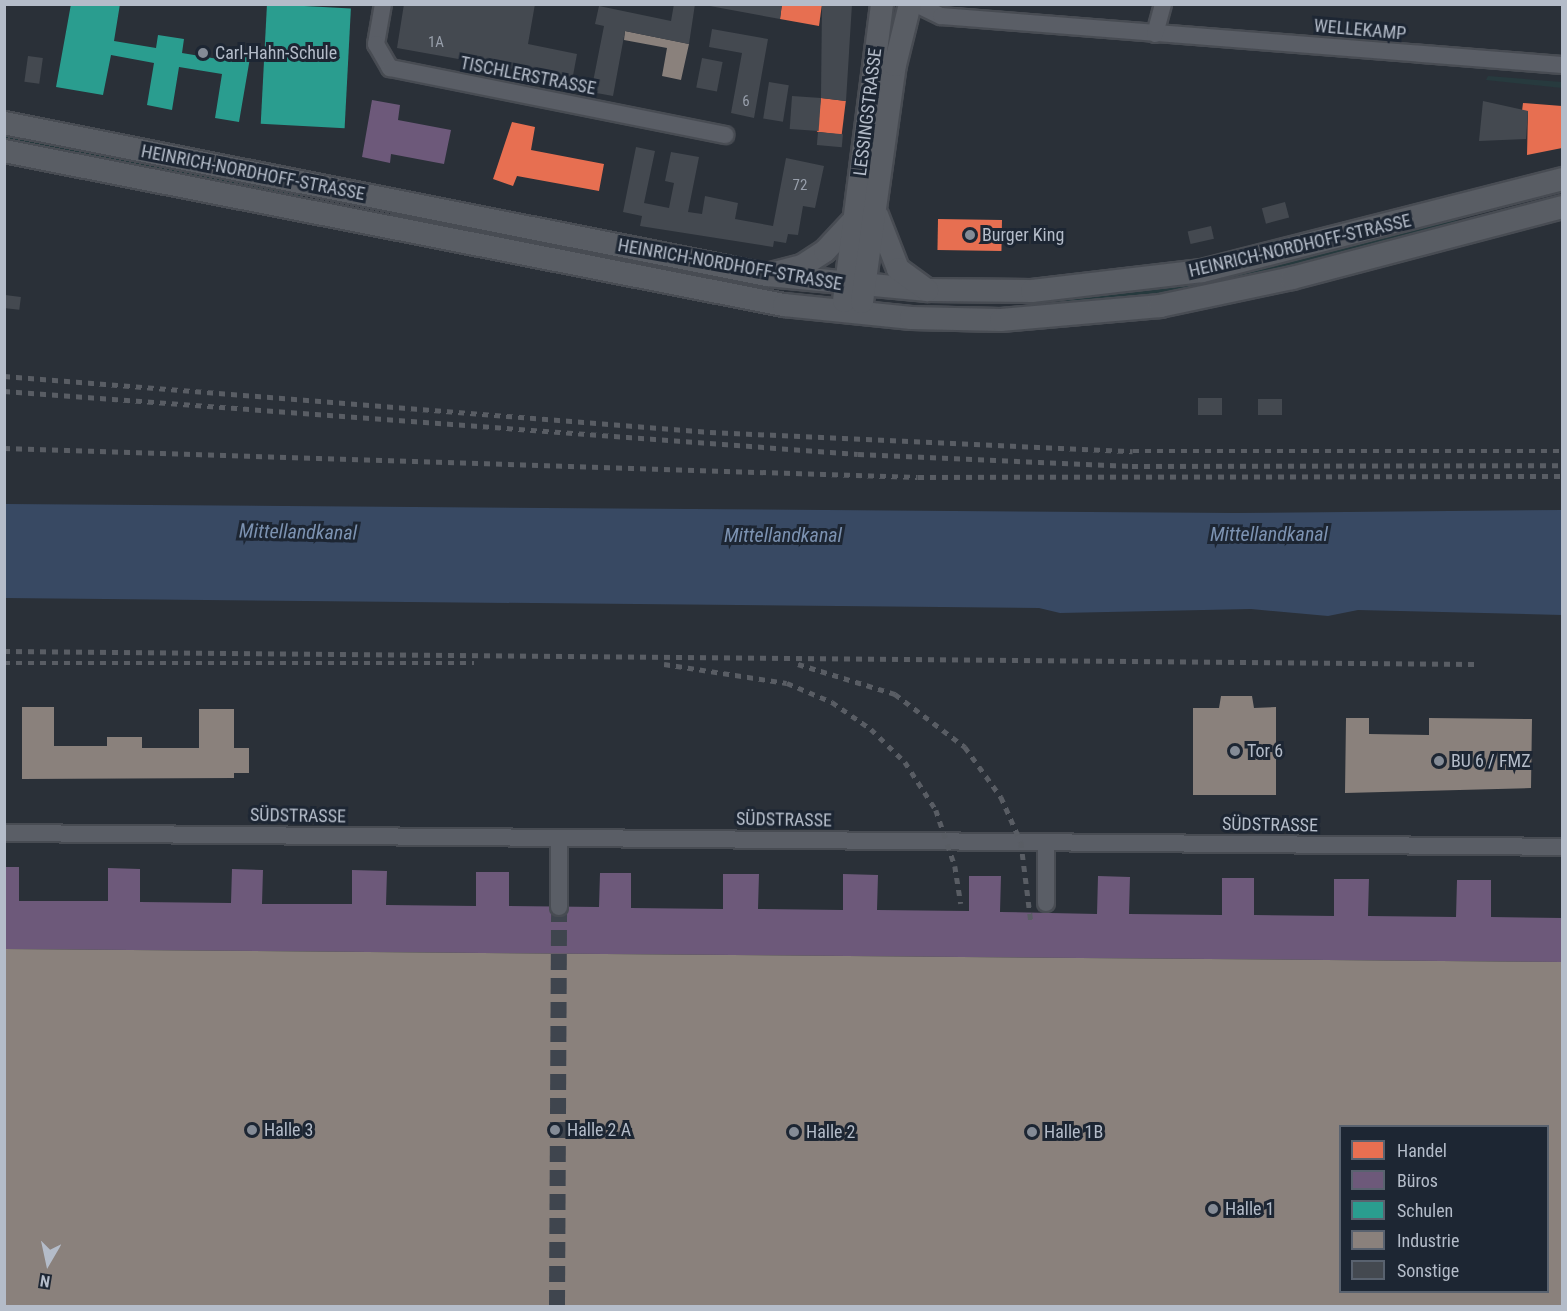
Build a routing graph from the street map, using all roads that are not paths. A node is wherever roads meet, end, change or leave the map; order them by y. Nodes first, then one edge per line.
1 (383, 4) edge
2 (882, 4) edge
3 (910, 4) edge
4 (916, 4) edge
5 (1163, 4) edge
6 (1155, 34) junction
7 (1563, 65) edge
8 (4, 123) edge
9 (725, 135) dead end
10 (4, 151) edge
11 (1563, 179) edge
12 (875, 205) junction
13 (1563, 207) edge
14 (854, 220) junction
15 (767, 275) junction
16 (855, 287) junction
17 (927, 291) junction
18 (851, 314) junction
19 (4, 833) edge
20 (559, 838) junction
21 (1046, 842) junction
22 (1563, 847) edge
23 (1046, 903) dead end
24 (559, 907) tunnel mouth

1 - 9 street, TISCHLERSTRASSE
2 - 14 main road, LESSINGSTRASSE
3 - 12 main road, LESSINGSTRASSE
4 - 6 street, WELLEKAMP
5 - 6 street
6 - 7 street, WELLEKAMP
8 - 15 main road, HEINRICH-NORDHOFF-STRASSE
10 - 18 main road, HEINRICH-NORDHOFF-STRASSE
11 - 17 main road, HEINRICH-NORDHOFF-STRASSE
12 - 16 main road, LESSINGSTRASSE
12 - 17 main road, LESSINGSTRASSE
13 - 18 main road, HEINRICH-NORDHOFF-STRASSE
14 - 15 main road
14 - 16 main road, LESSINGSTRASSE
15 - 16 main road, HEINRICH-NORDHOFF-STRASSE
16 - 17 main road, HEINRICH-NORDHOFF-STRASSE
16 - 18 main road, LESSINGSTRASSE
19 - 20 street, SÜDSTRASSE
20 - 21 street, SÜDSTRASSE
20 - 24 street
21 - 22 street, SÜDSTRASSE
21 - 23 street

